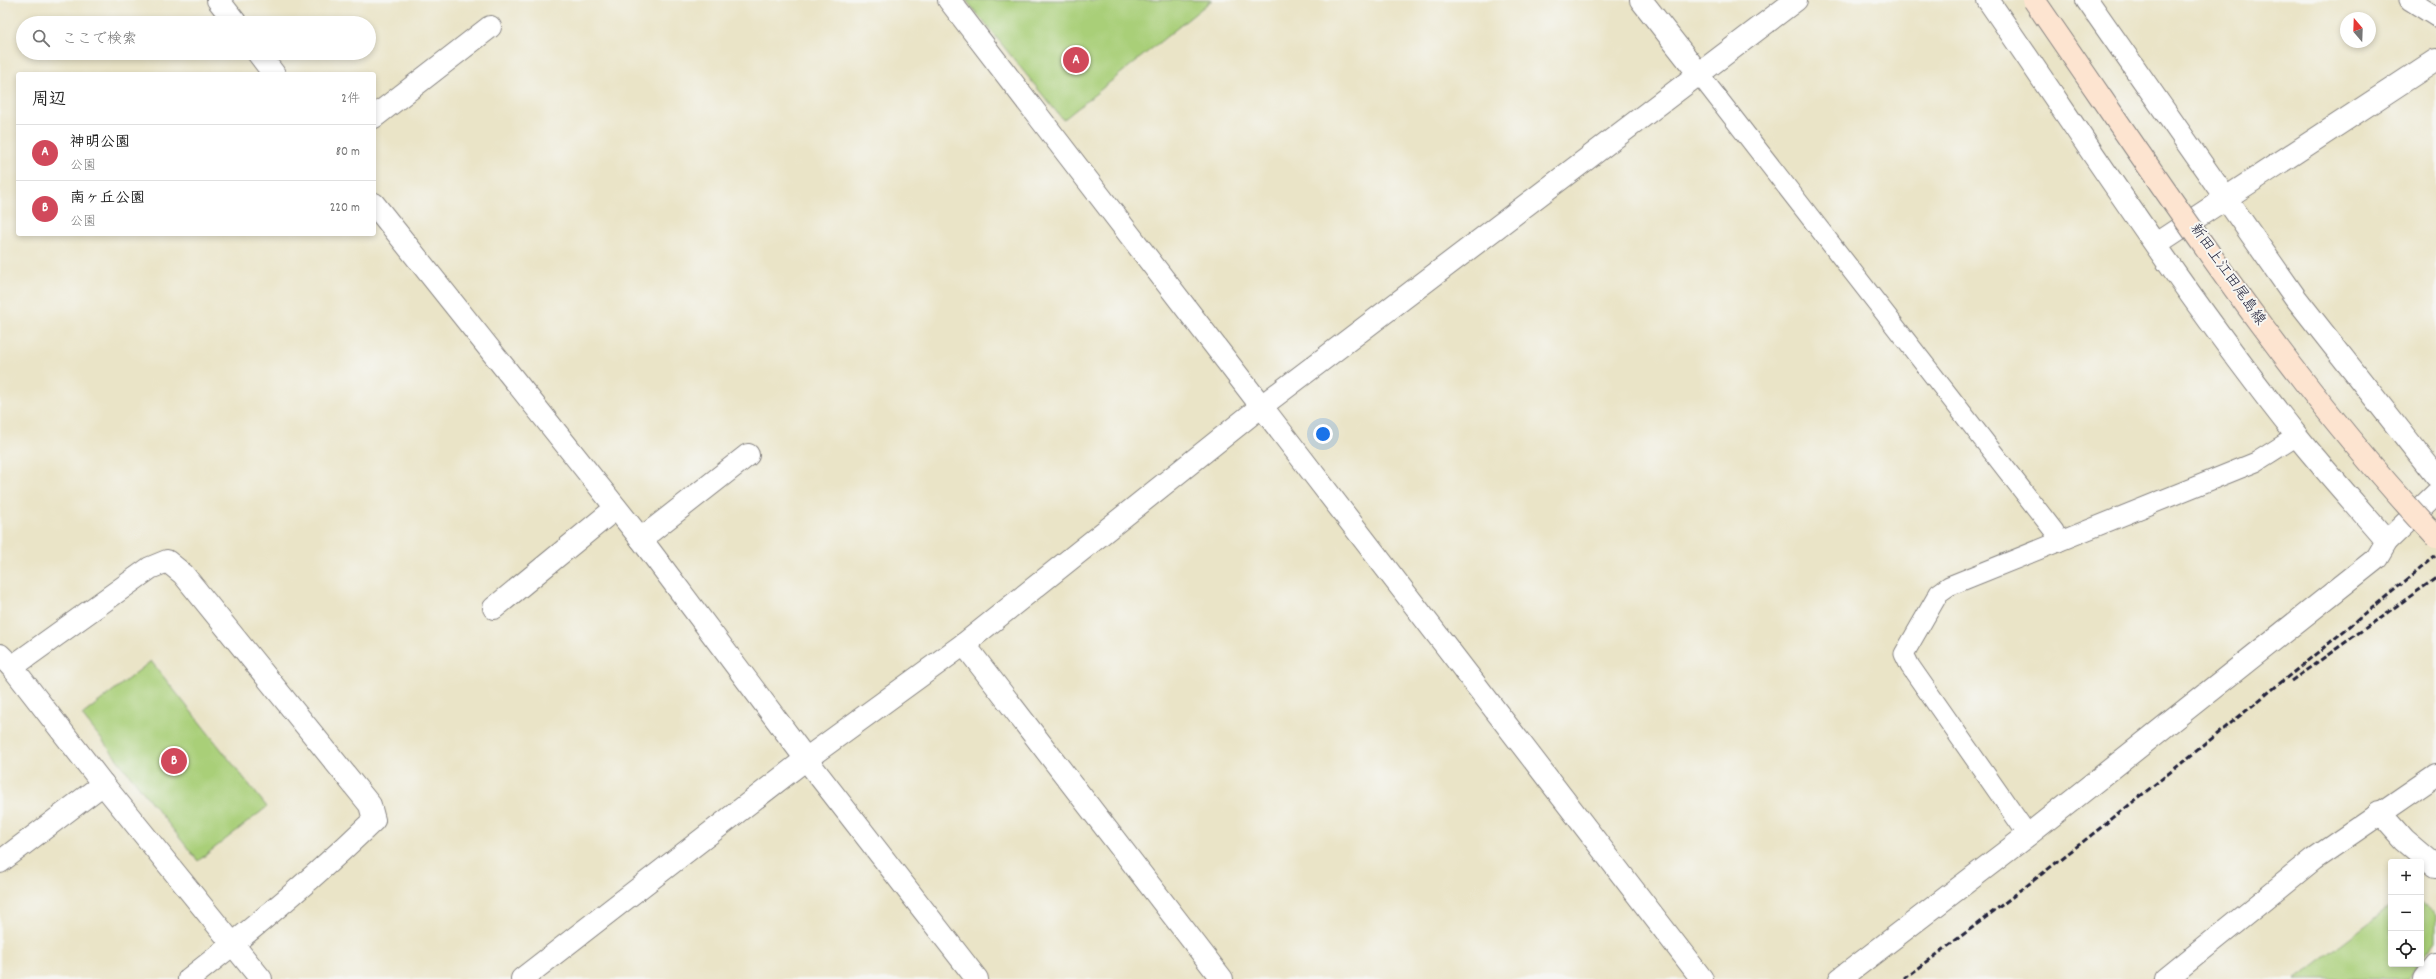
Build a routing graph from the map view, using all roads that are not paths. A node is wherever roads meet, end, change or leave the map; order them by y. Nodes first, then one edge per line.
1 (218, 0) edge
2 (949, 0) edge
3 (1642, 0) edge
4 (1796, 0) edge
5 (1988, 0) edge
6 (2034, 0) edge
7 (2087, 0) edge
8 (2409, 0) edge
9 (231, 16) edge
10 (2436, 17) edge
11 (490, 27) dead end
12 (263, 60) edge
13 (2436, 60) edge
14 (272, 72) edge
15 (1699, 74) junction
16 (376, 115) edge
17 (2226, 198) junction
18 (376, 207) edge
19 (2156, 244) junction
20 (1263, 405) junction
21 (2297, 436) junction
22 (748, 455) dead end
23 (2436, 476) edge
24 (2436, 494) edge
25 (616, 508) junction
26 (2436, 537) edge
27 (641, 539) junction
28 (2387, 541) junction
29 (2058, 542) junction
30 (494, 608) dead end
31 (964, 644) junction
32 (6, 661) edge
33 (806, 759) junction
34 (2436, 775) edge
35 (103, 784) junction
36 (2379, 812) junction
37 (2028, 835) junction
38 (0, 862) edge
39 (2436, 866) edge
40 (234, 944) junction
41 (2436, 964) edge
42 (189, 979) edge
43 (261, 979) edge
44 (522, 979) edge
45 (978, 979) edge
46 (1222, 979) edge
47 (1702, 979) edge
48 (1840, 979) edge
49 (2166, 979) edge
50 (2425, 979) edge

1 - 9 street
2 - 20 street
3 - 15 street
4 - 15 street
5 - 19 street
6 - 26 main road, 新田上江田尾島線, bridge
7 - 17 street
8 - 10 lane
11 - 16 street
12 - 14 street
13 - 17 street
15 - 20 street
15 - 29 lane
17 - 19 street
17 - 23 street
18 - 25 street
19 - 21 street
20 - 31 street
20 - 47 street
21 - 28 street
21 - 29 lane
22 - 27 street
24 - 28 street
25 - 27 street
25 - 30 street
27 - 33 street
28 - 37 street
29 - 37 lane
31 - 33 street
31 - 46 street
32 - 35 street
32 - 40 street
33 - 44 street
33 - 45 street
34 - 36 street
35 - 38 street
35 - 40 street
36 - 39 street
36 - 49 street
37 - 48 street
40 - 42 street
40 - 43 street
41 - 50 street

